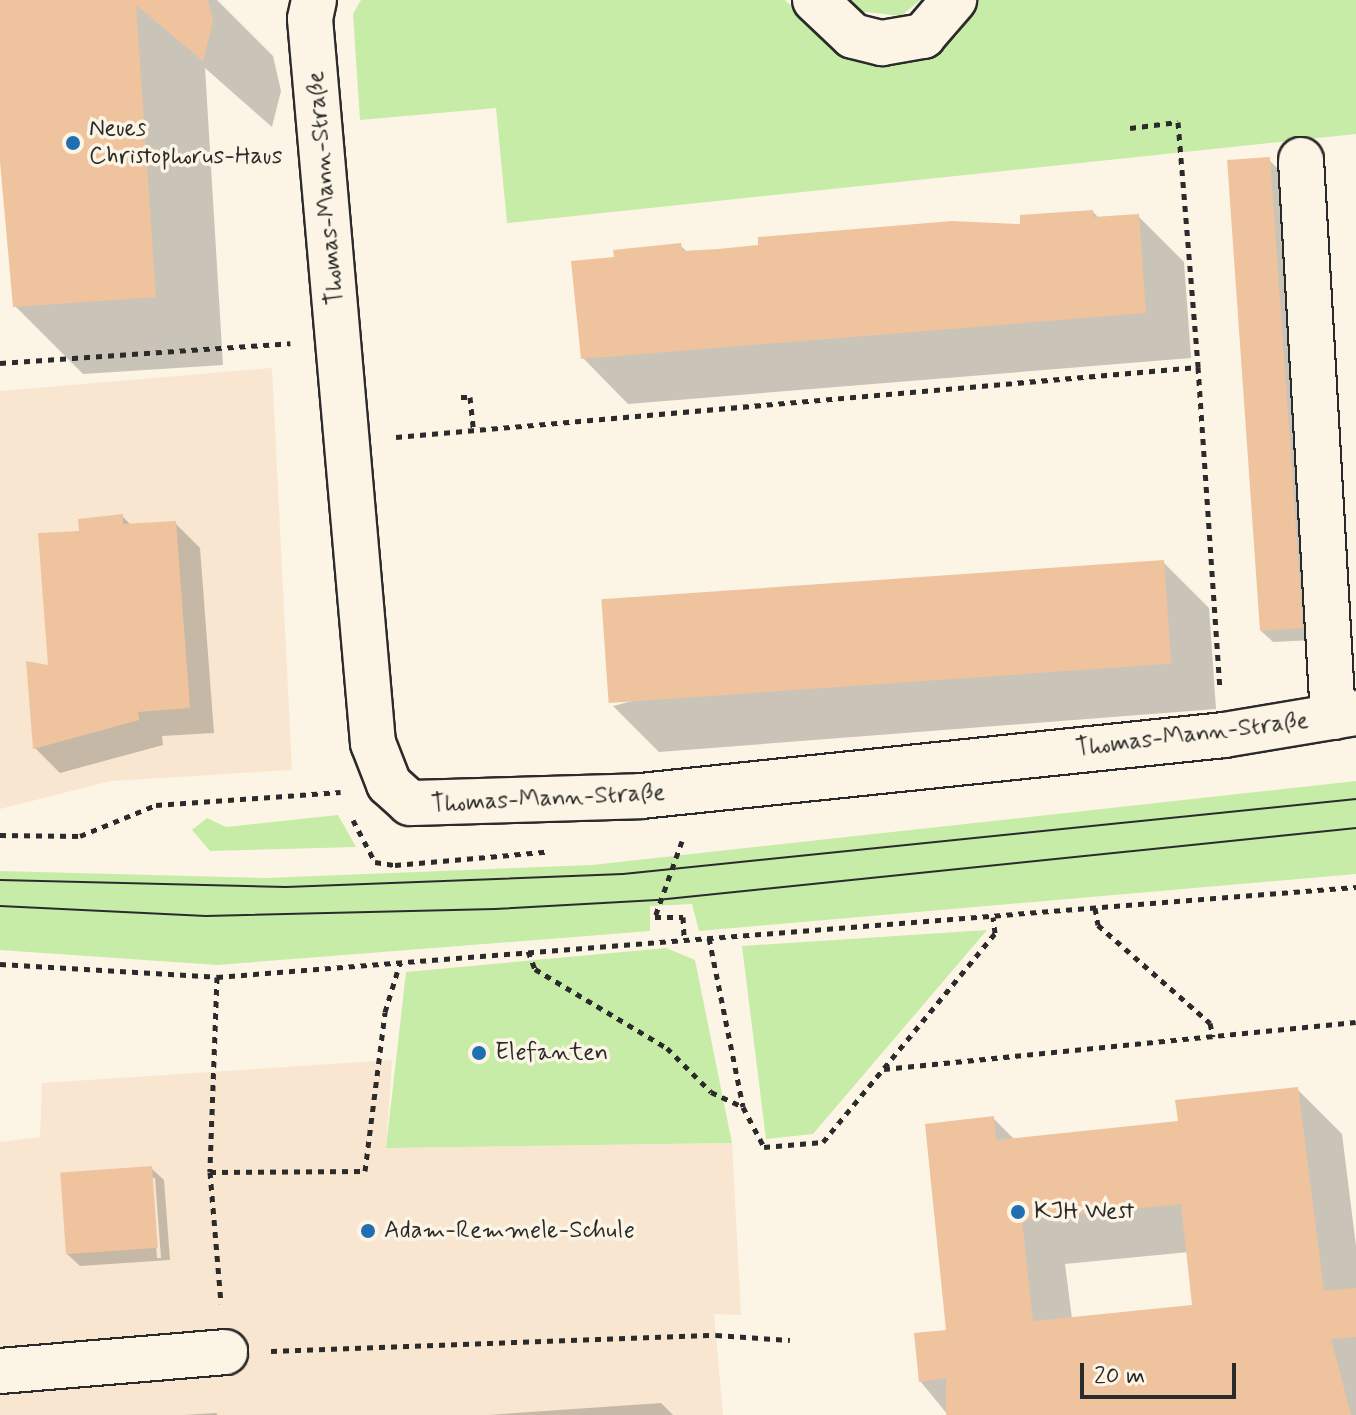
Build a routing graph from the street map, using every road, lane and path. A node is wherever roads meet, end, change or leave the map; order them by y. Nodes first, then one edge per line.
1 (314, 0) edge
2 (815, 0) edge
3 (954, 0) edge
4 (1130, 128) dead end
5 (1301, 160) dead end
6 (339, 339) junction
7 (0, 363) edge
8 (1198, 367) junction
9 (461, 397) dead end
10 (473, 428) junction
11 (349, 443) junction
12 (1344, 715) edge
13 (1224, 735) junction
14 (389, 784) junction
15 (0, 835) edge
16 (671, 837) dead end
17 (1356, 887) edge
18 (1095, 908) junction
19 (993, 917) junction
20 (684, 938) junction
21 (709, 938) junction
22 (528, 951) junction
23 (400, 963) junction
24 (0, 964) edge
25 (217, 977) junction
26 (1356, 1022) edge
27 (1213, 1037) junction
28 (883, 1069) junction
29 (743, 1107) junction
30 (210, 1172) junction
31 (790, 1340) dead end
32 (225, 1352) junction
33 (0, 1371) edge

1 - 6 street, Thomas-Mann-Straße
2 - 3 street
4 - 8 path
5 - 12 street
6 - 7 path
6 - 11 street, Thomas-Mann-Straße
8 - 10 path
8 - 13 path
9 - 10 path
10 - 11 path
11 - 14 street, Thomas-Mann-Straße
12 - 13 street, Thomas-Mann-Straße
13 - 14 street, Thomas-Mann-Straße
14 - 15 path
16 - 20 path
17 - 18 path
18 - 19 path
18 - 27 path
19 - 21 path
19 - 28 path
20 - 21 path
20 - 22 path
21 - 29 path
22 - 23 path
22 - 29 path
23 - 25 path
23 - 30 path
24 - 25 path
25 - 30 path
26 - 27 path
27 - 28 path
28 - 29 path
30 - 32 path
31 - 32 path
32 - 33 street

